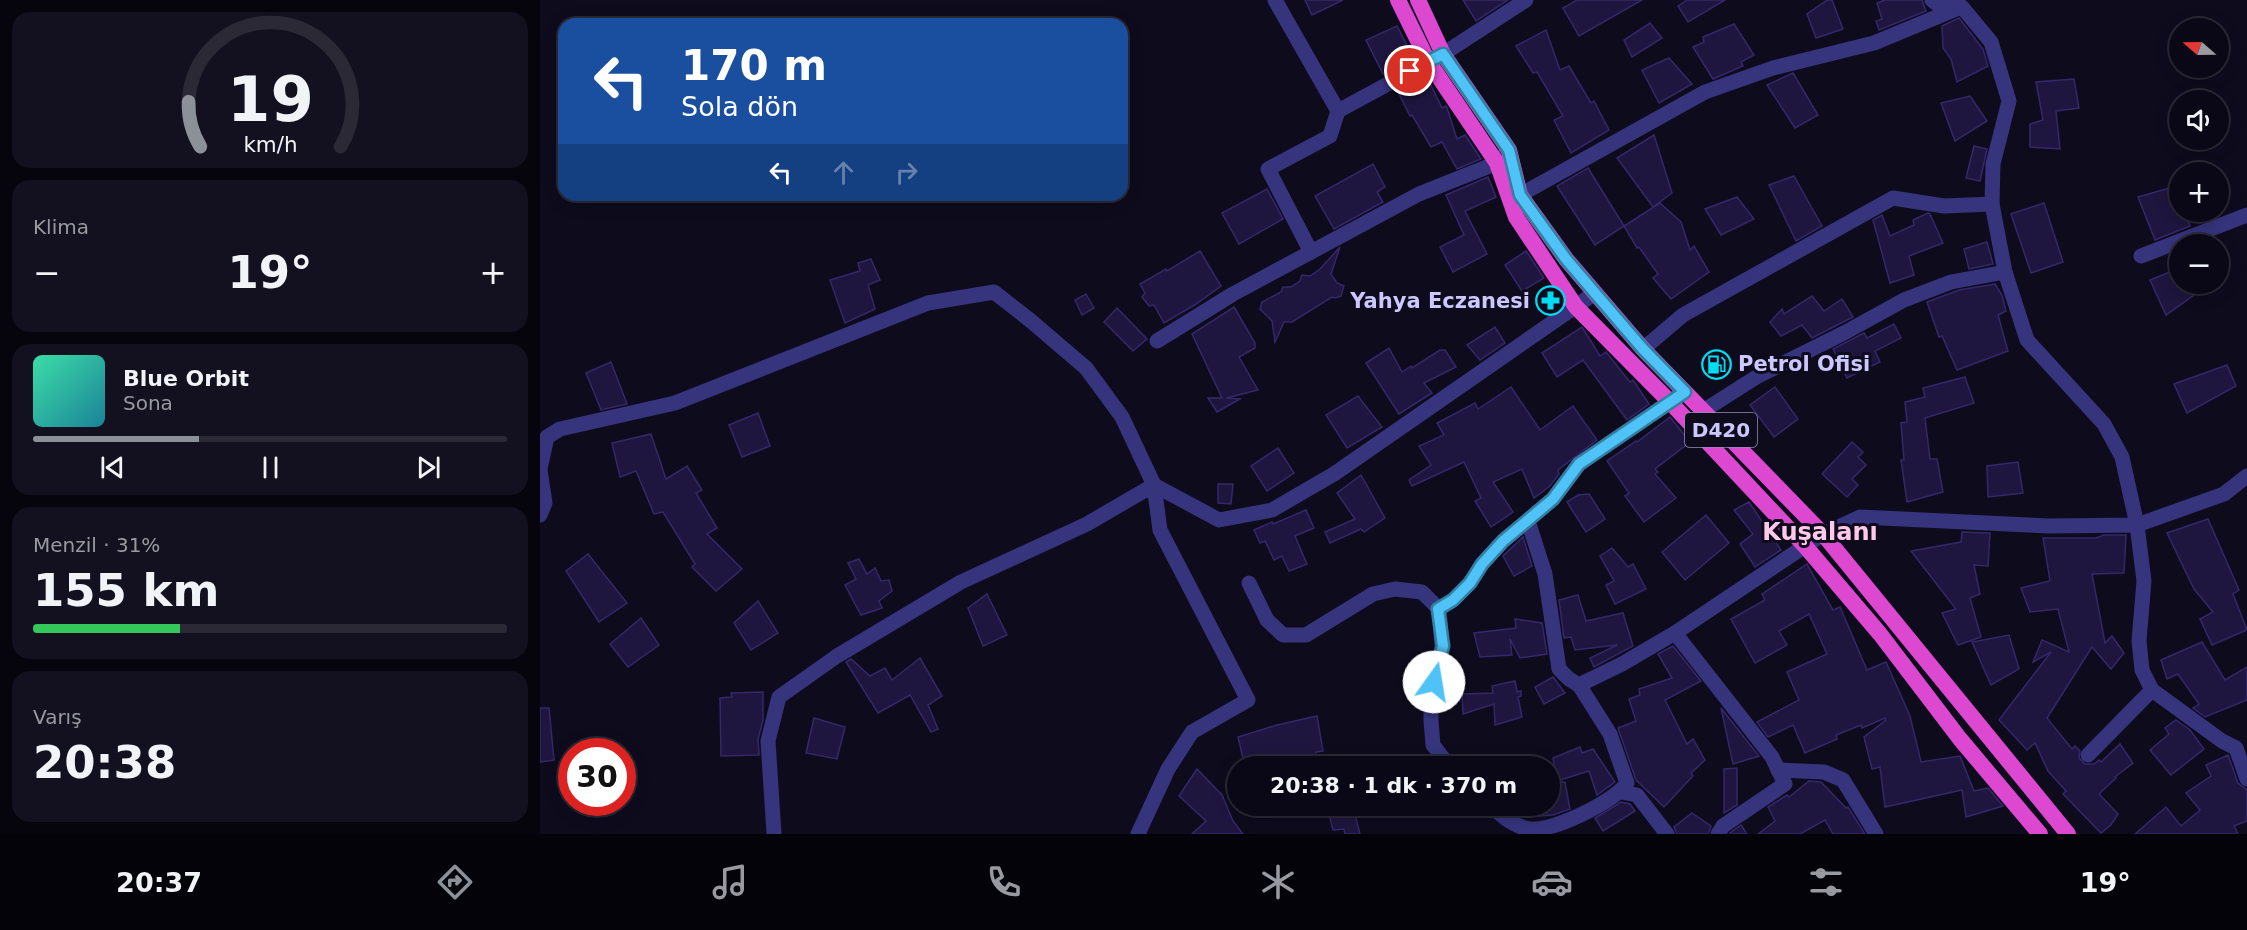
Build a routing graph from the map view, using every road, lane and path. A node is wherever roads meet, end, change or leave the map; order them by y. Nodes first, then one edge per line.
1 (1275, 0) edge
2 (1398, 0) edge
3 (1418, 0) edge
4 (1526, 0) edge
5 (1932, 0) edge
6 (1962, 7) junction
7 (1436, 58) junction
8 (1338, 111) junction
9 (1509, 150) junction
10 (1497, 163) junction
11 (1520, 195) junction
12 (1992, 204) junction
13 (2247, 215) edge
14 (1311, 252) junction
15 (2141, 256) dead end
16 (2005, 272) junction
17 (1595, 293) junction
18 (1576, 307) junction
19 (1157, 341) dead end
20 (1643, 349) junction
21 (1685, 392) junction
22 (1670, 402) junction
23 (1703, 411) junction
24 (540, 470) edge
25 (2247, 476) edge
26 (1154, 485) junction
27 (540, 515) edge
28 (1528, 521) junction
29 (2137, 525) junction
30 (1823, 534) junction
31 (1805, 546) junction
32 (1250, 583) dead end
33 (1438, 609) junction
34 (1675, 633) junction
35 (1579, 685) junction
36 (2151, 690) junction
37 (2242, 746) edge
38 (2088, 755) dead end
39 (1441, 756) edge
40 (1778, 770) junction
41 (2247, 779) edge
42 (1621, 792) junction
43 (1502, 816) edge
44 (774, 834) edge
45 (1138, 834) edge
46 (1667, 834) edge
47 (1718, 834) edge
48 (1876, 834) edge
49 (2040, 834) edge
50 (2068, 834) edge

1 - 8 street
2 - 7 highway, D420
3 - 7 highway, D420
4 - 7 street
5 - 6 street
6 - 11 street
6 - 12 street
7 - 8 street
7 - 9 highway, D420
7 - 10 highway, D420
8 - 14 street
9 - 10 street
9 - 11 highway, D420
10 - 14 street
10 - 18 highway, D420
11 - 17 highway, D420
12 - 16 street
12 - 20 street
13 - 15 street
14 - 19 street
16 - 23 street
16 - 29 street
17 - 18 street
17 - 20 highway, D420
18 - 22 highway, D420
18 - 26 street
20 - 21 highway, D420
21 - 22 street
21 - 23 highway, D420
22 - 28 street
22 - 31 highway, D420
23 - 30 highway, D420
24 - 26 street
24 - 27 street
25 - 29 street
26 - 44 street
26 - 45 street
28 - 33 street
28 - 35 street
29 - 30 street
29 - 36 street
30 - 31 street
30 - 50 highway, D420
31 - 34 street
31 - 49 highway, D420
32 - 33 street
33 - 39 street
34 - 35 street
34 - 40 street
35 - 42 street
36 - 37 street
36 - 38 street
37 - 41 street
40 - 47 street
40 - 48 street
42 - 43 street
42 - 46 street

